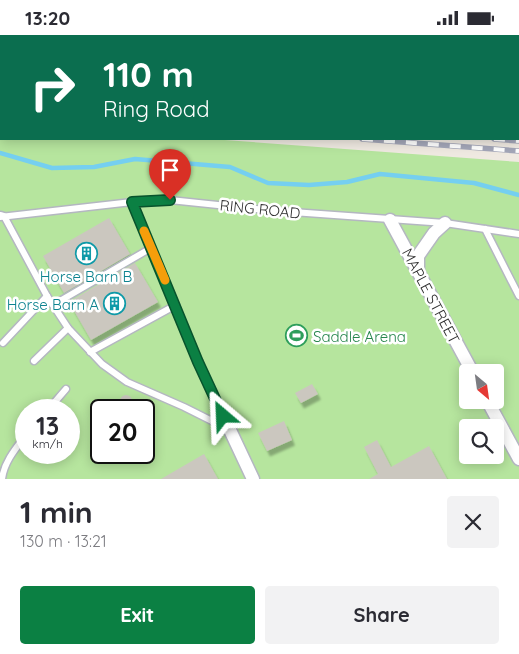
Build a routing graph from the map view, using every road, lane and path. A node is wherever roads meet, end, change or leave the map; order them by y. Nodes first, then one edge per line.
1 (132, 202) junction
2 (1, 216) edge
3 (390, 219) junction
4 (445, 223) junction
5 (485, 229) junction
6 (519, 234) edge
7 (152, 248) junction
8 (418, 270) junction
9 (47, 296) junction
10 (519, 296) edge
11 (53, 305) junction
12 (176, 305) junction
13 (68, 328) junction
14 (3, 343) dead end
15 (90, 352) junction
16 (34, 361) dead end
17 (468, 364) edge
18 (66, 389) dead end
19 (57, 399) edge
20 (493, 409) edge
21 (230, 429) junction
22 (15, 450) edge
23 (519, 459) edge
24 (2, 479) edge
25 (253, 479) edge

1 - 2 lane, RING ROAD
1 - 3 lane, RING ROAD
1 - 7 lane
2 - 9 lane
3 - 4 lane, RING ROAD
3 - 8 street, MAPLE STREET
4 - 5 lane, RING ROAD
4 - 8 street
5 - 6 lane, RING ROAD
5 - 10 lane
7 - 11 lane
7 - 12 lane
8 - 17 street, MAPLE STREET
9 - 11 lane
9 - 14 lane
11 - 13 lane
12 - 15 lane
12 - 21 lane
13 - 15 lane
13 - 16 lane
15 - 21 lane
18 - 19 lane
20 - 23 street
21 - 25 street
22 - 24 lane

